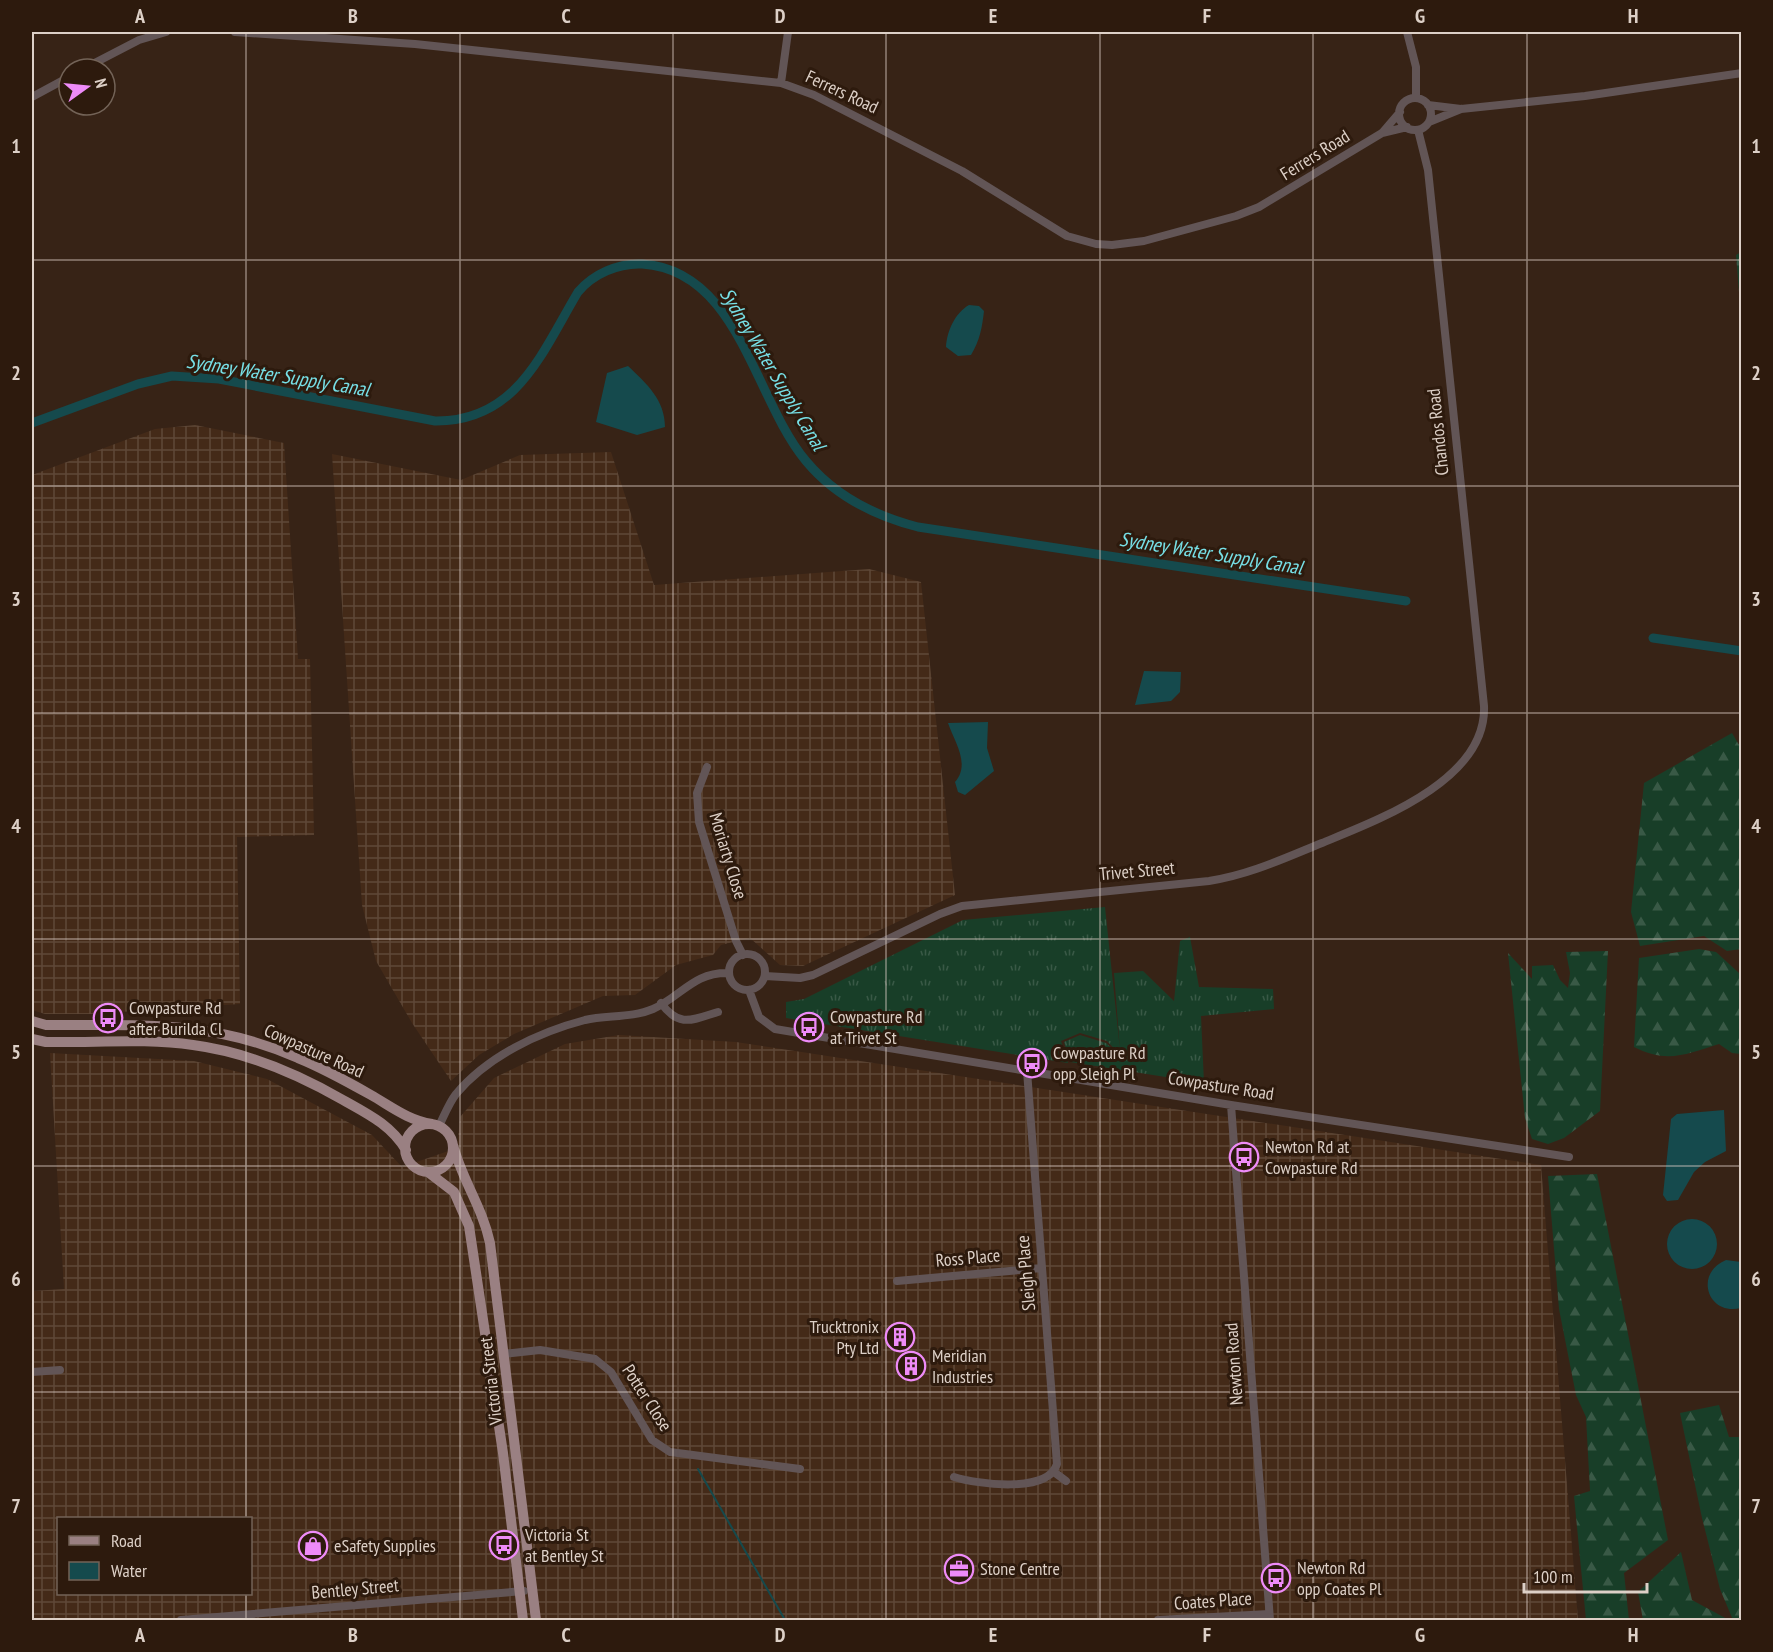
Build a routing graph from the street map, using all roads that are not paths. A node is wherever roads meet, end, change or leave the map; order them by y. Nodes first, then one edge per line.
1 (166, 32) edge
2 (235, 32) edge
3 (788, 32) edge
4 (1407, 32) edge
5 (107, 57) edge
6 (1742, 73) edge
7 (57, 83) edge
8 (781, 83) junction
9 (32, 97) edge
10 (1416, 98) junction
11 (1428, 105) junction
12 (1461, 108) junction
13 (1400, 112) junction
14 (1429, 122) junction
15 (1407, 127) junction
16 (1418, 130) junction
17 (1382, 133) junction
18 (1481, 731) joint
19 (707, 767) dead end
20 (743, 955) junction
21 (729, 973) junction
22 (765, 976) junction
23 (749, 990) junction
24 (661, 1003) junction
25 (718, 1012) dead end
26 (32, 1021) edge
27 (32, 1039) edge
28 (1027, 1071) junction
29 (1231, 1105) junction
30 (436, 1125) junction
31 (453, 1144) junction
32 (406, 1150) junction
33 (1569, 1157) dead end
34 (428, 1172) junction
35 (1042, 1268) junction
36 (897, 1281) dead end
37 (504, 1354) junction
38 (60, 1370) dead end
39 (32, 1372) edge
40 (800, 1469) dead end
41 (1053, 1472) junction
42 (954, 1477) dead end
43 (1066, 1481) dead end
44 (533, 1590) junction
45 (519, 1592) junction
46 (1270, 1617) edge
47 (181, 1620) edge
48 (523, 1620) edge
49 (536, 1620) edge
50 (1158, 1620) edge

1 - 5 street
2 - 8 street, Ferrers Road
3 - 8 street
4 - 10 street
6 - 12 street
7 - 9 street
8 - 17 street, Ferrers Road
10 - 11 street
10 - 13 street
11 - 12 street
11 - 14 street
12 - 14 street
13 - 15 street
13 - 17 street, Ferrers Road
14 - 16 street
15 - 16 street
15 - 17 street, Ferrers Road
16 - 18 street, Chandos Road
18 - 22 street, Trivet Street
19 - 20 street, Moriarty Close
20 - 21 street
20 - 22 street
21 - 23 street
21 - 24 street
22 - 23 street
23 - 28 street, Cowpasture Road
24 - 25 street
24 - 30 street
26 - 30 main road, Cowpasture Road
27 - 32 main road, Cowpasture Road
28 - 29 street, Cowpasture Road
28 - 35 street, Sleigh Place
29 - 33 street, Cowpasture Road
29 - 46 street, Newton Road
30 - 31 main road
30 - 32 main road
31 - 34 main road
31 - 37 main road, Victoria Street
32 - 34 main road
34 - 45 main road, Victoria Street
35 - 36 street, Ross Place
35 - 41 street, Sleigh Place
37 - 40 street, Potter Close
37 - 44 main road, Victoria Street
38 - 39 street
41 - 42 street
41 - 43 street
44 - 45 street, Bentley Street
44 - 49 main road, Victoria Street
45 - 47 street, Bentley Street
45 - 48 main road, Victoria Street
46 - 50 street, Coates Place

